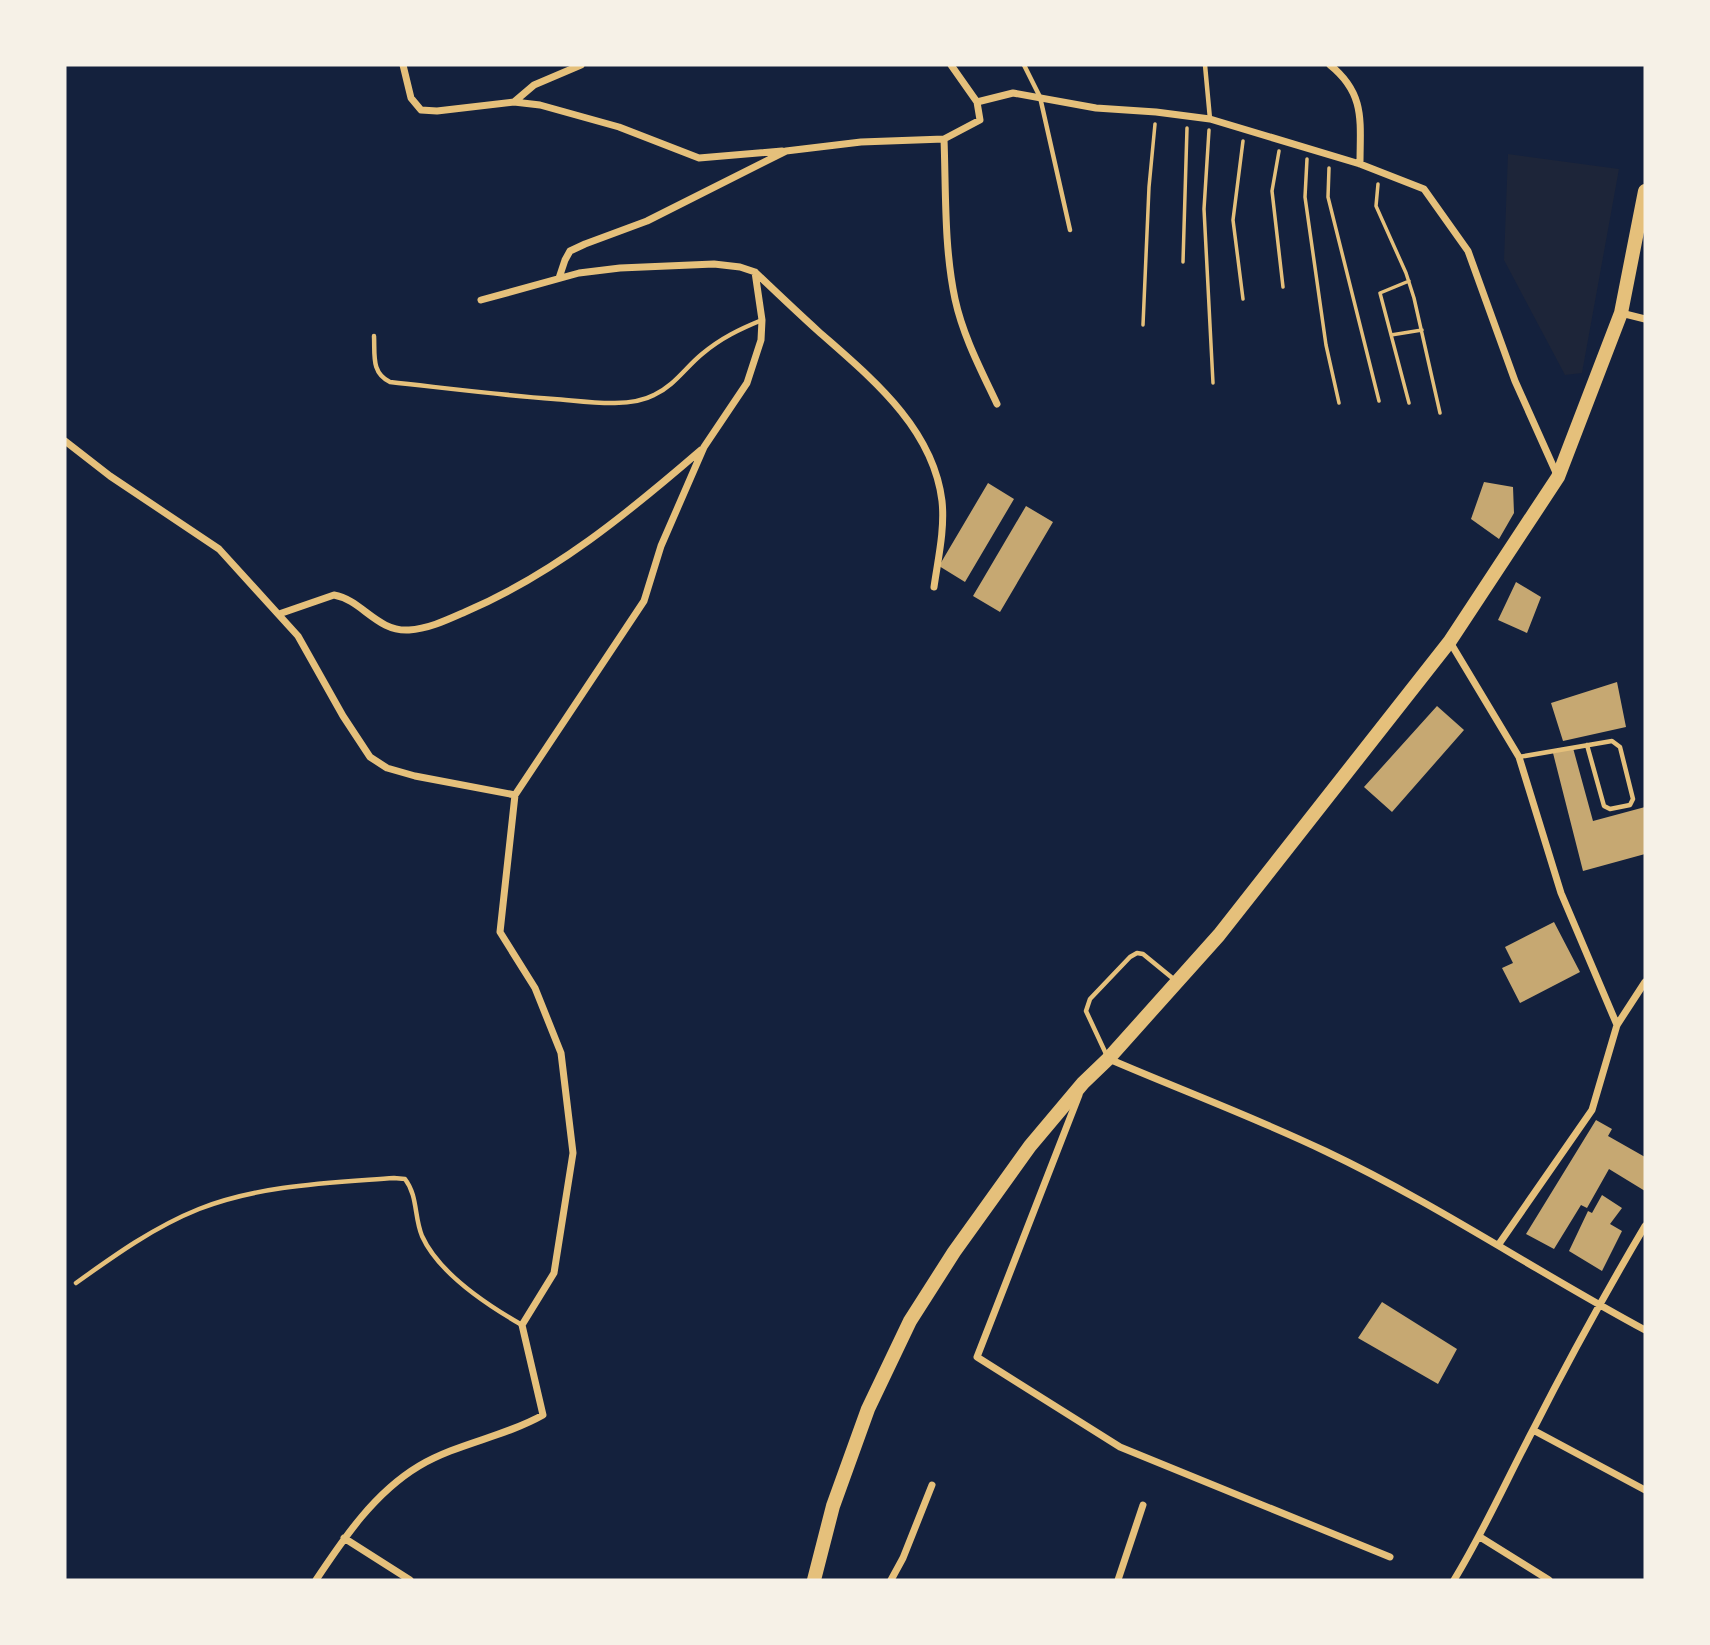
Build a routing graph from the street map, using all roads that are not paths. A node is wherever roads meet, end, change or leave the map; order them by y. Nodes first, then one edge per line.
1 (402, 65) edge
2 (581, 65) edge
3 (951, 65) edge
4 (1024, 65) edge
5 (1205, 65) edge
6 (1330, 65) edge
7 (1040, 97) junction
8 (514, 102) junction
9 (977, 102) junction
10 (1210, 119) junction
11 (944, 139) junction
12 (786, 151) junction
13 (1360, 164) junction
14 (1645, 191) edge
15 (1070, 230) dead end
16 (755, 272) junction
17 (559, 278) junction
18 (481, 300) dead end
19 (1620, 313) junction
20 (1645, 319) edge
21 (762, 320) junction
22 (374, 337) dead end
23 (997, 404) dead end
24 (65, 441) edge
25 (704, 447) junction
26 (1558, 477) junction
27 (934, 587) dead end
28 (279, 614) junction
29 (1450, 641) junction
30 (1587, 745) junction
31 (1519, 757) junction
32 (515, 795) junction
33 (1176, 982) junction
34 (1645, 982) edge
35 (1617, 1025) junction
36 (1108, 1059) junction
37 (1083, 1083) junction
38 (1645, 1226) edge
39 (1499, 1244) junction
40 (76, 1283) dead end
41 (1599, 1305) junction
42 (522, 1325) junction
43 (1645, 1330) edge
44 (1533, 1430) junction
45 (932, 1485) dead end
46 (1645, 1490) edge
47 (1143, 1505) dead end
48 (1480, 1537) junction
49 (344, 1538) junction
50 (1390, 1557) dead end
51 (316, 1580) edge
52 (410, 1580) edge
53 (814, 1580) edge
54 (891, 1580) edge
55 (1118, 1580) edge
56 (1454, 1580) edge
57 (1549, 1580) edge

1 - 8 street
2 - 8 street
3 - 9 street
4 - 7 lane
5 - 10 lane
6 - 13 street
7 - 9 street
7 - 10 street
7 - 15 lane
8 - 12 street
9 - 11 street
10 - 13 street
11 - 12 street
11 - 23 street
12 - 17 street
13 - 26 street
14 - 19 main road
16 - 17 street
16 - 21 street
16 - 27 street
17 - 18 street
19 - 20 street
19 - 26 main road
21 - 22 lane
21 - 25 street
24 - 28 street
25 - 28 street
25 - 32 street
26 - 29 main road
28 - 32 street
29 - 31 street
29 - 33 main road
30 - 30 lane
30 - 31 lane
31 - 35 street
32 - 42 street
33 - 36 main road
33 - 36 lane
34 - 35 street
35 - 39 street
36 - 37 main road
36 - 39 street
37 - 50 street
37 - 53 main road
38 - 41 street
39 - 41 street
40 - 42 lane
41 - 43 street
41 - 44 street
42 - 49 street
44 - 46 street
44 - 48 street
45 - 54 street
47 - 55 street
48 - 56 street
48 - 57 street
49 - 51 street
49 - 52 street

